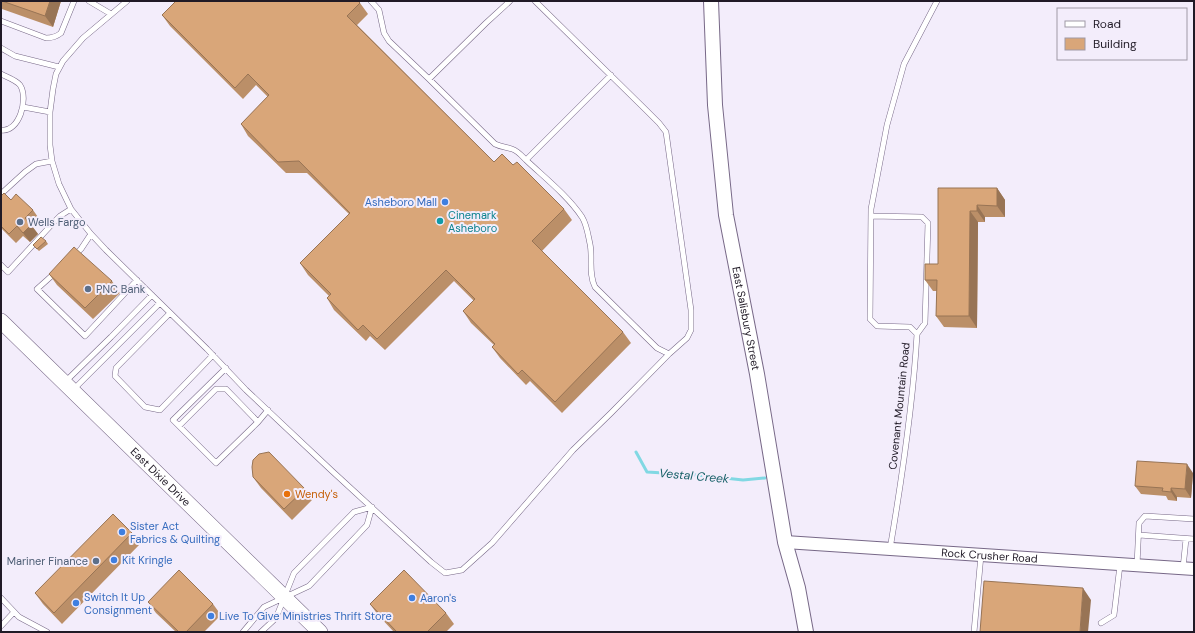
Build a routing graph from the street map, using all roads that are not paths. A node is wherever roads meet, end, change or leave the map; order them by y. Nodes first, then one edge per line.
1 (74, 1) edge
2 (89, 1) edge
3 (127, 1) edge
4 (371, 1) edge
5 (510, 1) edge
6 (535, 1) edge
7 (711, 1) edge
8 (937, 1) edge
9 (112, 14) junction
10 (1, 21) edge
11 (1, 48) edge
12 (59, 68) junction
13 (1, 74) edge
14 (610, 75) junction
15 (429, 79) junction
16 (24, 107) junction
17 (50, 112) junction
18 (1, 130) edge
19 (526, 160) junction
20 (52, 161) junction
21 (1, 194) edge
22 (71, 209) junction
23 (871, 216) junction
24 (90, 234) junction
25 (70, 259) edge
26 (1, 265) edge
27 (59, 269) edge
28 (137, 280) junction
29 (152, 295) junction
30 (160, 303) junction
31 (170, 313) junction
32 (1, 321) edge
33 (917, 334) junction
34 (669, 354) junction
35 (213, 355) junction
36 (226, 368) junction
37 (69, 387) junction
38 (268, 410) junction
39 (258, 422) junction
40 (179, 426) junction
41 (372, 507) junction
42 (1194, 519) edge
43 (1139, 536) junction
44 (1186, 539) junction
45 (1194, 539) edge
46 (785, 542) junction
47 (890, 549) junction
48 (981, 555) junction
49 (1120, 564) junction
50 (1137, 565) junction
51 (1188, 568) edge
52 (284, 597) junction
53 (1, 598) edge
54 (14, 612) junction
55 (1101, 623) dead end
56 (1, 626) edge
57 (47, 632) edge
58 (243, 632) edge
59 (261, 632) edge
60 (320, 632) edge
61 (806, 632) edge
62 (974, 632) edge

1 - 10 lane
2 - 9 lane
3 - 9 lane
4 - 15 lane
5 - 15 lane
6 - 14 lane
7 - 46 main road, East Salisbury Street
8 - 23 lane, Covenant Mountain Road
9 - 12 lane
11 - 12 lane
12 - 17 lane
13 - 16 lane
14 - 19 lane
14 - 34 lane
15 - 19 lane
16 - 17 lane
16 - 18 lane
17 - 20 lane
19 - 34 lane
20 - 21 lane
20 - 22 lane
22 - 24 lane
22 - 26 lane
23 - 33 lane, Covenant Mountain Road
23 - 33 lane
24 - 25 lane
24 - 28 lane
27 - 28 lane
28 - 29 lane
29 - 30 lane
29 - 37 lane
30 - 31 lane
30 - 37 lane
31 - 35 lane
31 - 35 lane
32 - 37 main road, East Dixie Drive
33 - 47 lane, Covenant Mountain Road
34 - 41 lane
35 - 36 lane
36 - 38 lane
36 - 40 lane
37 - 52 main road, East Dixie Drive
38 - 39 lane
38 - 41 lane
39 - 40 lane
39 - 40 lane
41 - 52 lane
41 - 52 lane
42 - 43 lane
43 - 44 lane
43 - 50 lane
44 - 45 lane
44 - 51 lane
46 - 47 street, Rock Crusher Road
46 - 61 main road, East Salisbury Street
47 - 48 street, Rock Crusher Road
48 - 49 street, Rock Crusher Road
48 - 62 lane
49 - 50 street, Rock Crusher Road
49 - 55 lane
50 - 51 street, Rock Crusher Road
52 - 58 lane
52 - 59 lane
52 - 60 main road, East Dixie Drive
53 - 54 lane
54 - 56 lane
54 - 57 lane

